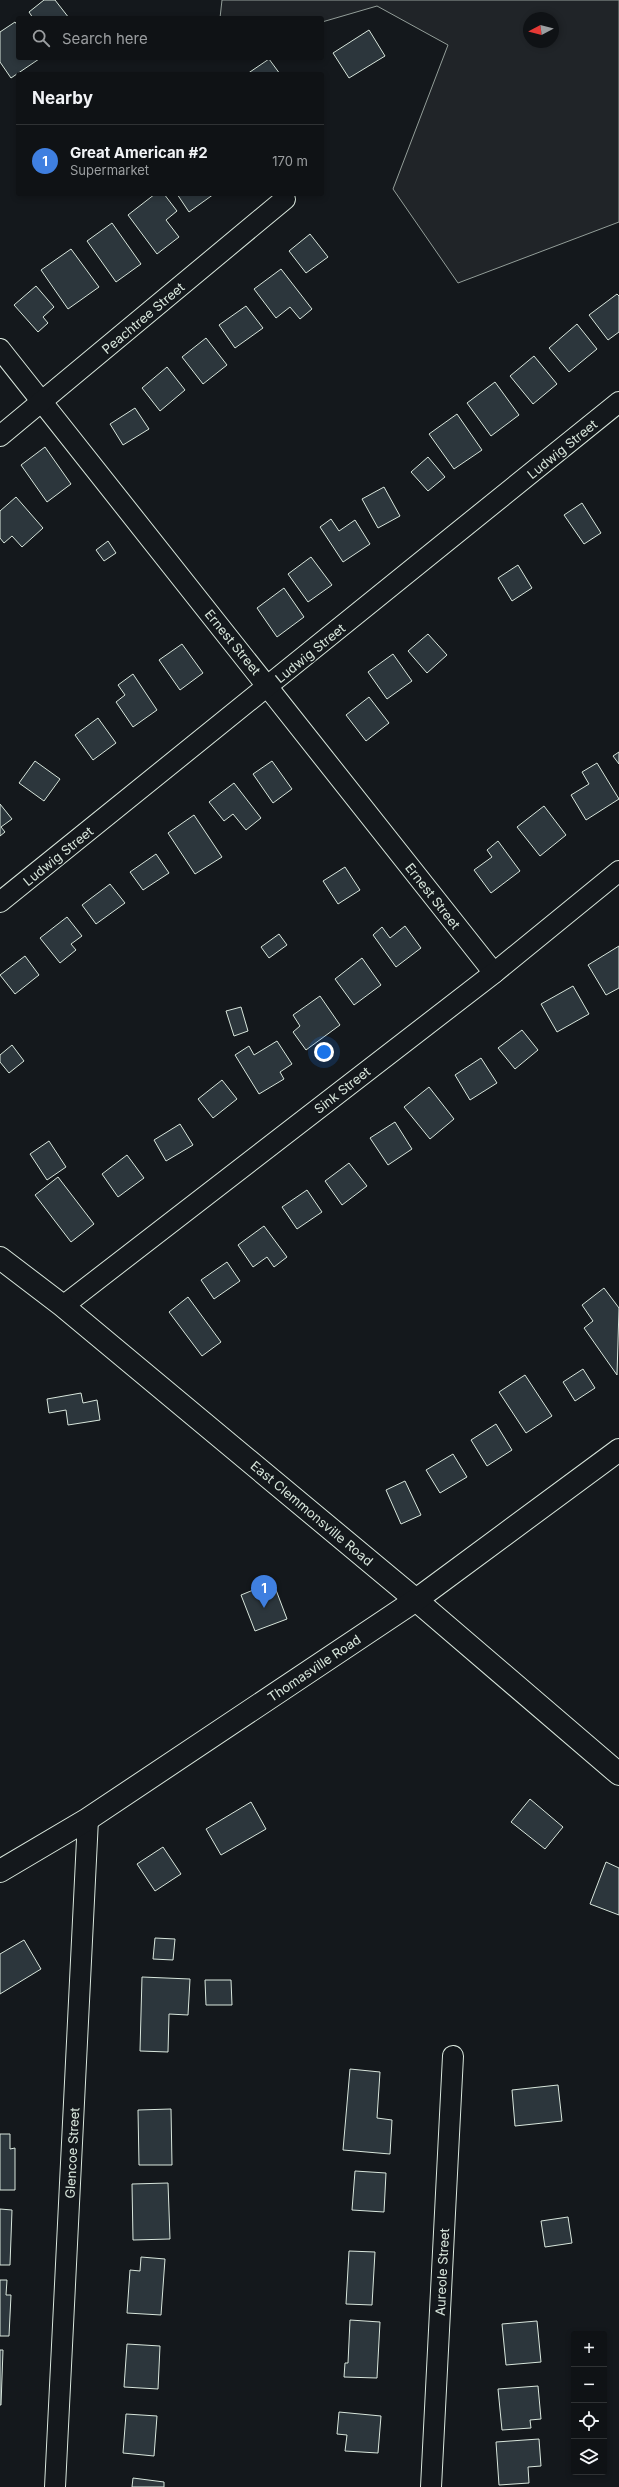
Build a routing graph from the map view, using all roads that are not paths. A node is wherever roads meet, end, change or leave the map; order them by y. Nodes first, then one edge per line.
1 (284, 199) dead end
2 (0, 350) edge
3 (42, 402) junction
4 (619, 402) edge
5 (0, 436) edge
6 (269, 687) junction
7 (619, 871) edge
8 (0, 902) edge
9 (494, 973) junction
10 (0, 1258) edge
11 (63, 1306) junction
12 (619, 1450) edge
13 (416, 1600) junction
14 (619, 1774) edge
15 (88, 1819) junction
16 (0, 1872) edge
17 (453, 2056) dead end
18 (55, 2487) edge
19 (431, 2487) edge

1 - 3 street, Peachtree Street
2 - 3 street, Ernest Street
3 - 5 street, Peachtree Street
3 - 6 street, Ernest Street
4 - 6 street, Ludwig Street
6 - 8 street, Ludwig Street
6 - 9 street, Ernest Street
7 - 9 street, Sink Street
9 - 11 street, Sink Street
10 - 11 main road, East Clemmonsville Road
11 - 13 main road, East Clemmonsville Road
12 - 13 main road, Thomasville Road
13 - 14 main road, East Clemmonsville Road
13 - 15 main road, Thomasville Road
15 - 16 main road, Thomasville Road
15 - 18 street, Glencoe Street
17 - 19 street, Aureole Street

